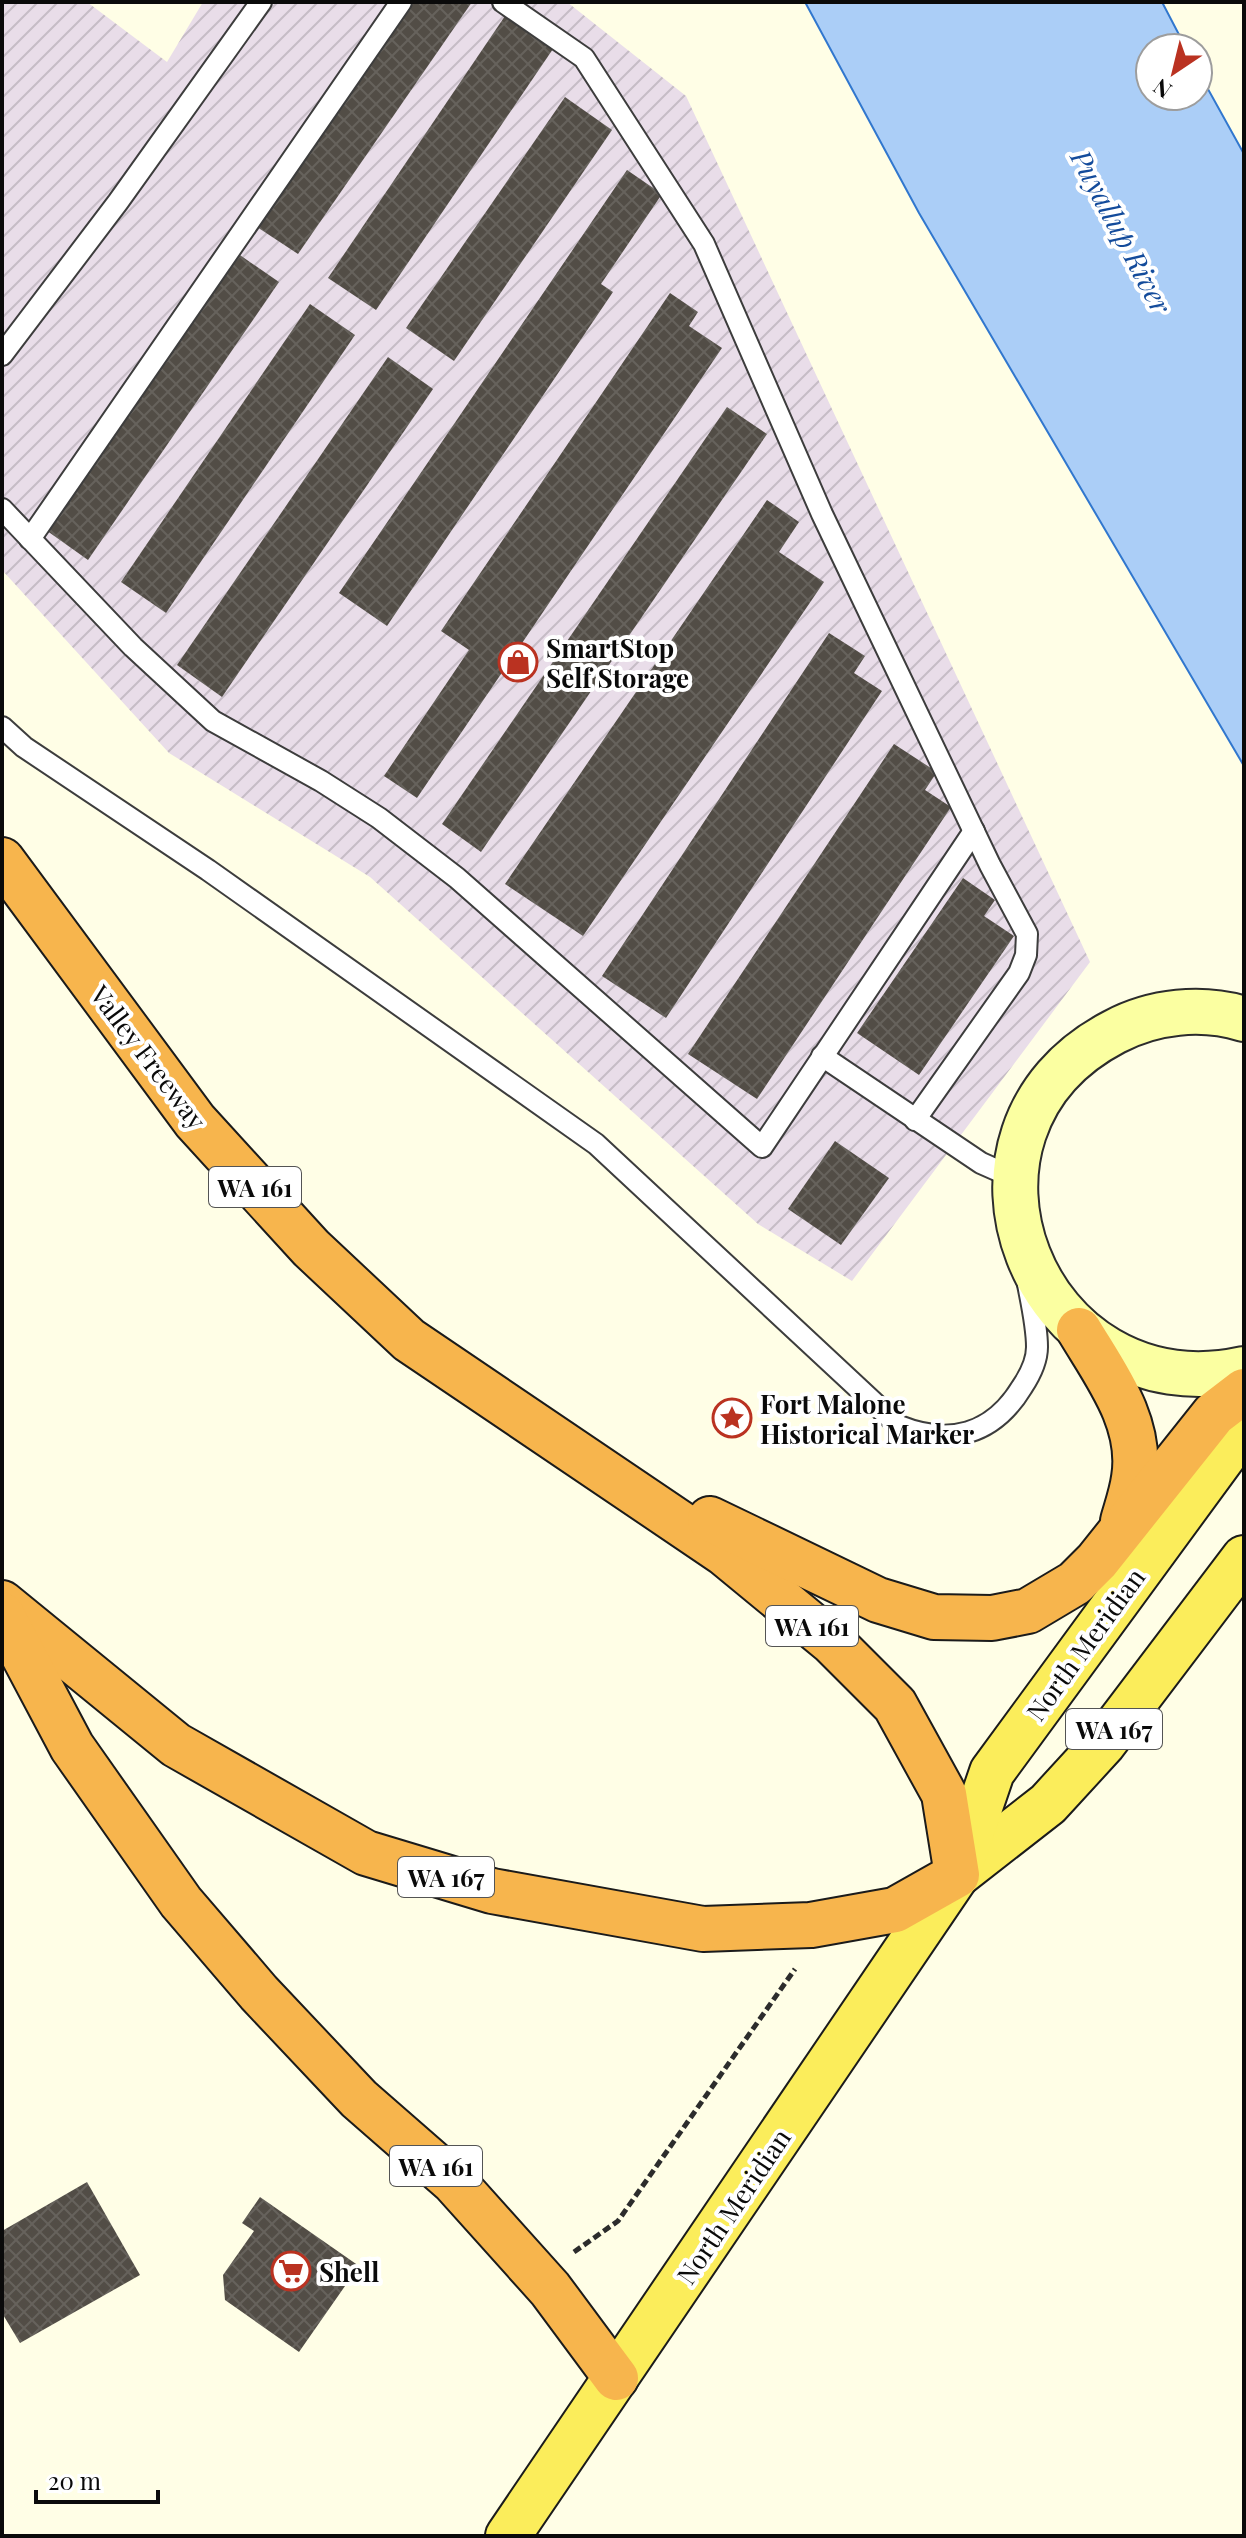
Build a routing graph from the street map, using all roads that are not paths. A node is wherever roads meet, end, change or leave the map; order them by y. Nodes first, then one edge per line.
1 (261, 2) edge
2 (401, 2) edge
3 (503, 2) edge
4 (2, 355) edge
5 (2, 509) edge
6 (30, 539) junction
7 (2, 727) edge
8 (974, 831) junction
9 (2, 860) edge
10 (1244, 1019) edge
11 (822, 1056) junction
12 (915, 1120) junction
13 (1015, 1178) junction
14 (1020, 1234) junction
15 (1079, 1330) junction
16 (1244, 1369) edge
17 (1244, 1391) edge
18 (1244, 1428) edge
19 (572, 1450) junction
20 (1121, 1529) junction
21 (1244, 1558) edge
22 (1244, 1593) edge
23 (2, 1603) edge
24 (2, 1615) edge
25 (1197, 1620) junction
26 (957, 1875) junction
27 (616, 2378) junction
28 (508, 2536) edge

1 - 4 lane
2 - 6 lane
3 - 8 lane
5 - 6 lane
6 - 11 lane
7 - 14 lane
8 - 11 lane
8 - 12 lane
9 - 19 highway, Valley Freeway / WA 161
10 - 13 street
11 - 12 lane
12 - 13 lane
13 - 14 street
14 - 15 street
15 - 16 street
15 - 20 highway
17 - 20 highway
18 - 26 main road, North Meridian
19 - 20 highway
19 - 26 highway, WA 161
21 - 25 main road, North Meridian / WA 167
22 - 25 street
23 - 26 highway, WA 167
24 - 27 highway, WA 161
25 - 26 main road, North Meridian / WA 167
26 - 27 main road, North Meridian
27 - 28 main road, North Meridian

